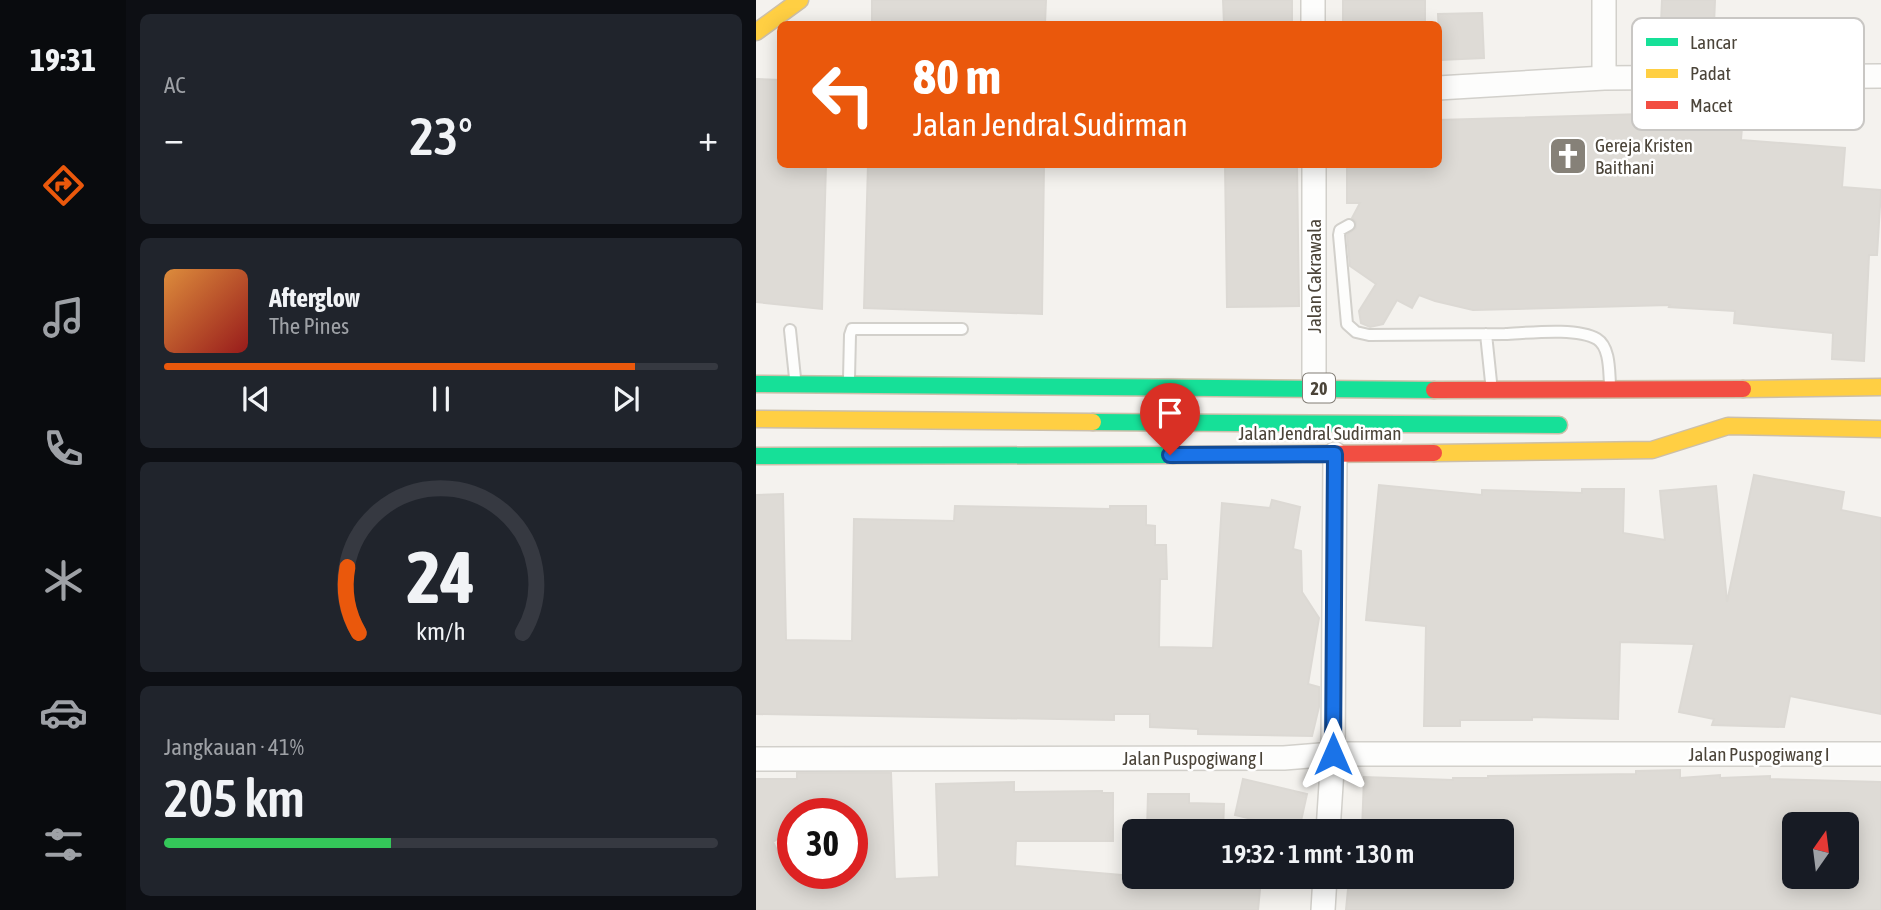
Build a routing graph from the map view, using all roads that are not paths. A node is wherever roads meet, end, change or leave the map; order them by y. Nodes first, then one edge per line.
1 (800, 0) edge
2 (1313, 0) edge
3 (1604, 0) edge
4 (1313, 21) edge
5 (756, 32) edge
6 (1604, 78) junction
7 (1632, 78) edge
8 (1442, 88) edge
9 (1314, 168) edge
10 (1349, 225) dead end
11 (962, 329) dead end
12 (790, 330) dead end
13 (1486, 334) junction
14 (756, 384) edge
15 (795, 384) junction
16 (849, 384) junction
17 (1881, 387) edge
18 (1314, 388) junction
19 (1492, 389) junction
20 (1610, 391) junction
21 (756, 419) edge
22 (1571, 425) dead end
23 (1676, 426) dead end
24 (1728, 426) junction
25 (1881, 429) edge
26 (1335, 454) junction
27 (756, 456) edge
28 (1333, 754) junction
29 (1881, 754) edge
30 (756, 759) edge
31 (1329, 819) edge
32 (1324, 889) edge
33 (1323, 910) edge

1 - 5 highway
2 - 4 street
3 - 6 street
6 - 7 street
6 - 8 street
9 - 18 street, Jalan Cakrawala
10 - 13 lane
11 - 16 lane
12 - 15 lane
13 - 19 lane
13 - 20 lane
14 - 15 highway, 20
15 - 16 highway, 20
16 - 18 highway, 20
17 - 20 highway, 20
18 - 19 highway, 20
19 - 20 highway, 20
21 - 22 highway, 20
23 - 24 highway
24 - 25 highway, Jalan Jendral Sudirman
24 - 26 highway, Jalan Jendral Sudirman
26 - 27 highway, Jalan Jendral Sudirman
26 - 28 street
28 - 29 street, Jalan Puspogiwang I
28 - 30 street, Jalan Puspogiwang I
28 - 31 street
32 - 33 street

